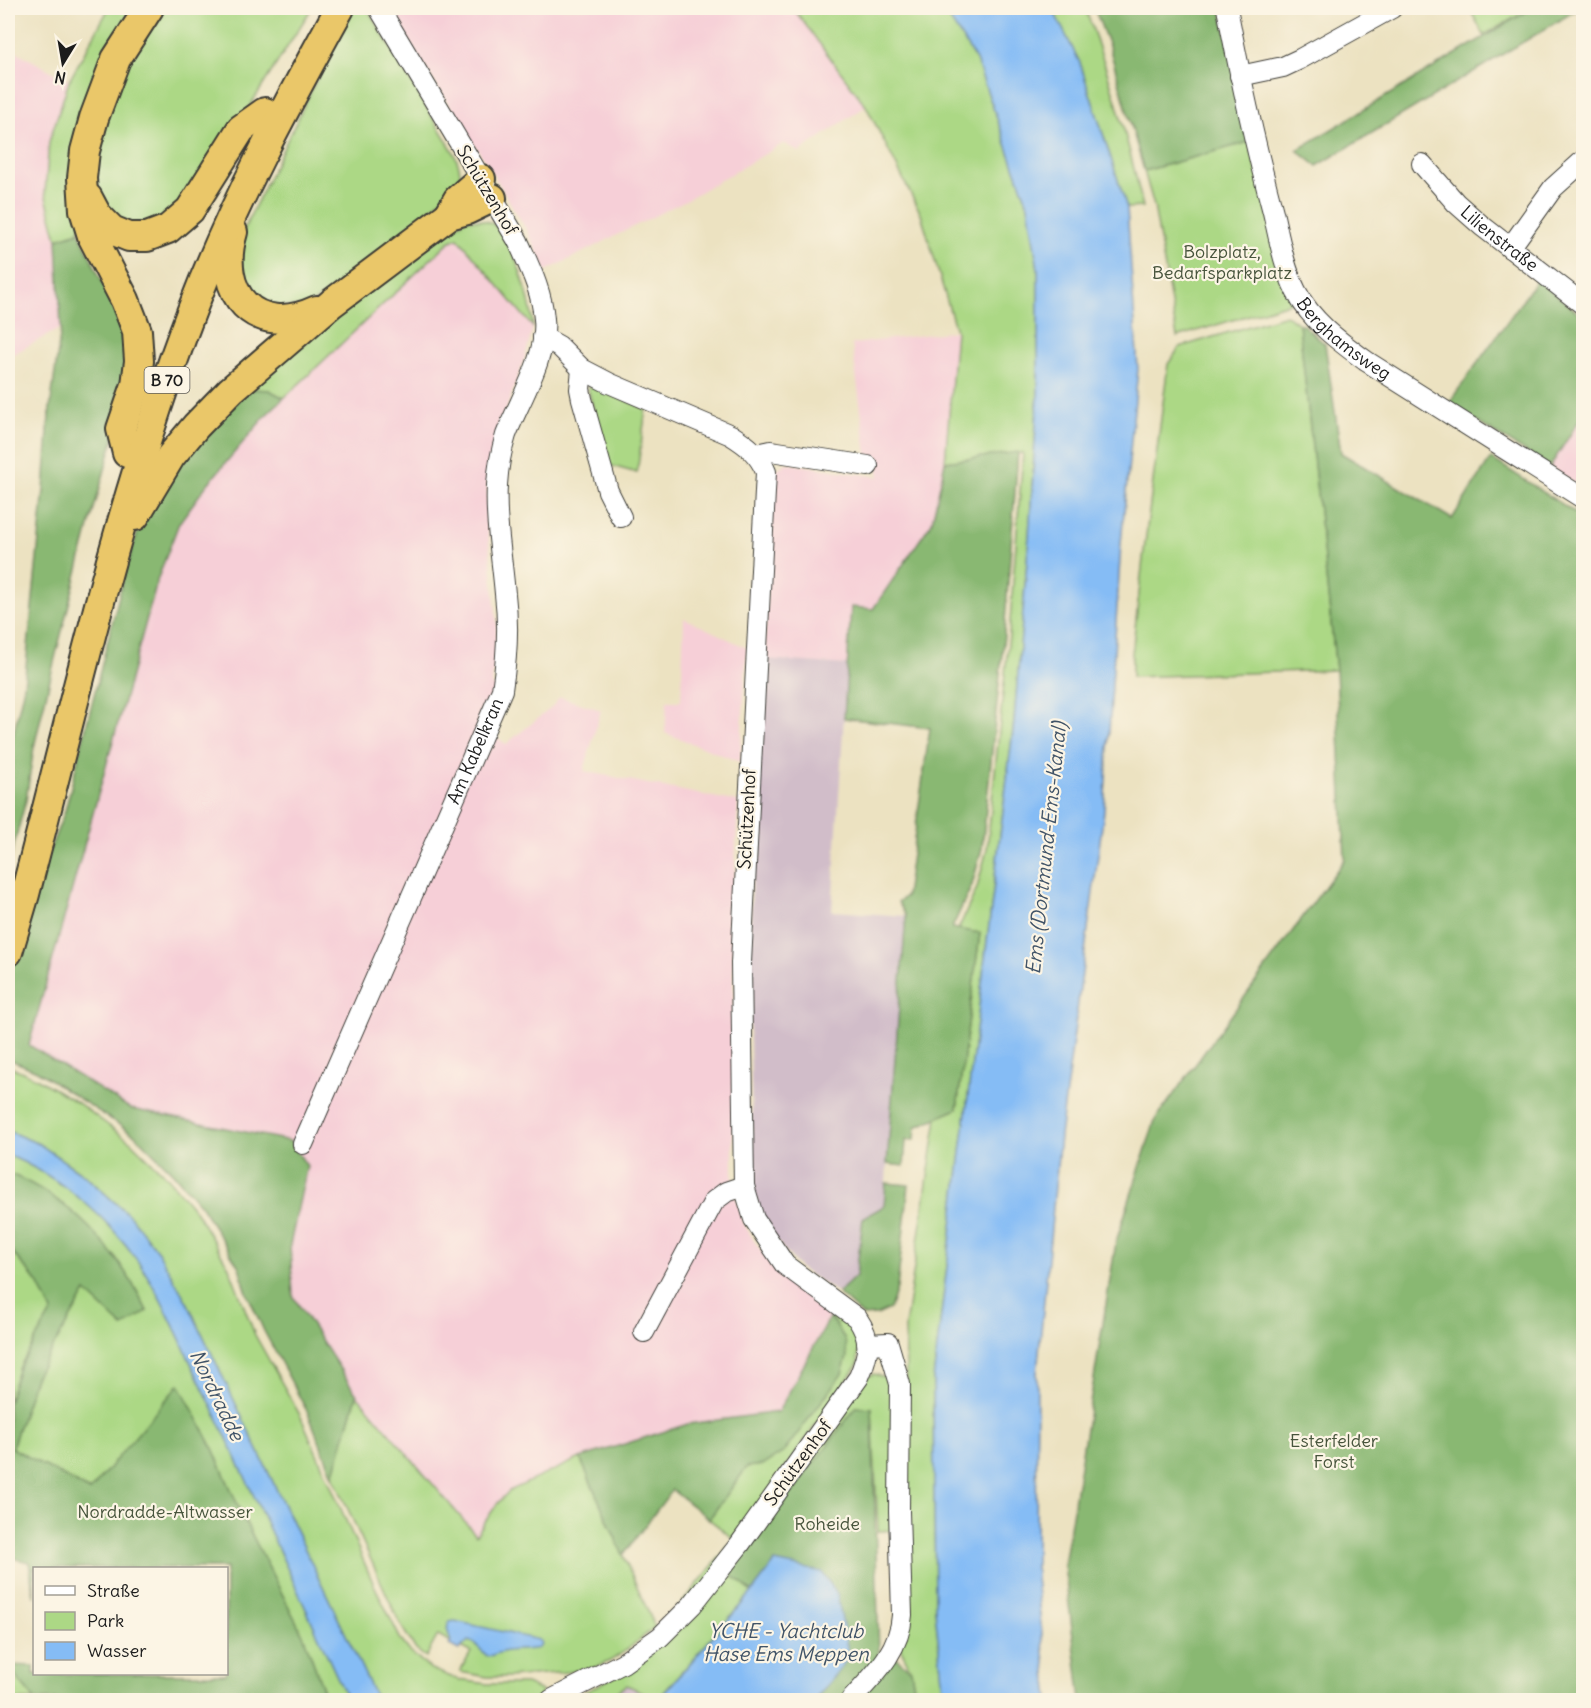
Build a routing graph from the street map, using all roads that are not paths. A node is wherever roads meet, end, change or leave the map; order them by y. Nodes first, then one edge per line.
1 (149, 8) edge
2 (322, 8) edge
3 (340, 8) edge
4 (379, 8) edge
5 (1227, 8) edge
6 (1392, 8) edge
7 (1240, 76) junction
8 (265, 112) junction
9 (1584, 160) edge
10 (1422, 164) dead end
11 (82, 178) junction
12 (486, 188) junction
13 (236, 209) junction
14 (1510, 248) junction
15 (332, 303) junction
16 (1584, 305) edge
17 (543, 337) junction
18 (582, 369) junction
19 (127, 453) junction
20 (757, 454) junction
21 (868, 466) dead end
22 (1584, 499) edge
23 (621, 517) dead end
24 (112, 556) junction
25 (8, 903) edge
26 (8, 952) edge
27 (303, 1144) dead end
28 (744, 1186) junction
29 (644, 1332) dead end
30 (868, 1344) junction
31 (551, 1701) edge
32 (851, 1701) edge

1 - 11 highway
2 - 8 highway, B 70
3 - 13 highway, B 70
4 - 12 street, Schützenhof
5 - 7 street, Berghamsweg
6 - 7 street
7 - 22 street, Berghamsweg
8 - 11 highway
8 - 19 highway, B 70
9 - 14 street
10 - 14 street, Lilienstraße
11 - 19 highway
12 - 15 highway
12 - 17 street, Schützenhof
13 - 15 highway
13 - 24 highway, B 70
14 - 16 street, Lilienstraße
15 - 24 highway
17 - 18 street
17 - 27 street, Am Kabelkran
18 - 20 street
18 - 23 street
19 - 25 highway, B 70
20 - 21 street
20 - 28 street, Schützenhof
24 - 26 highway, B 70
28 - 29 street
28 - 30 street, Schützenhof
30 - 31 street, Schützenhof
30 - 32 street

